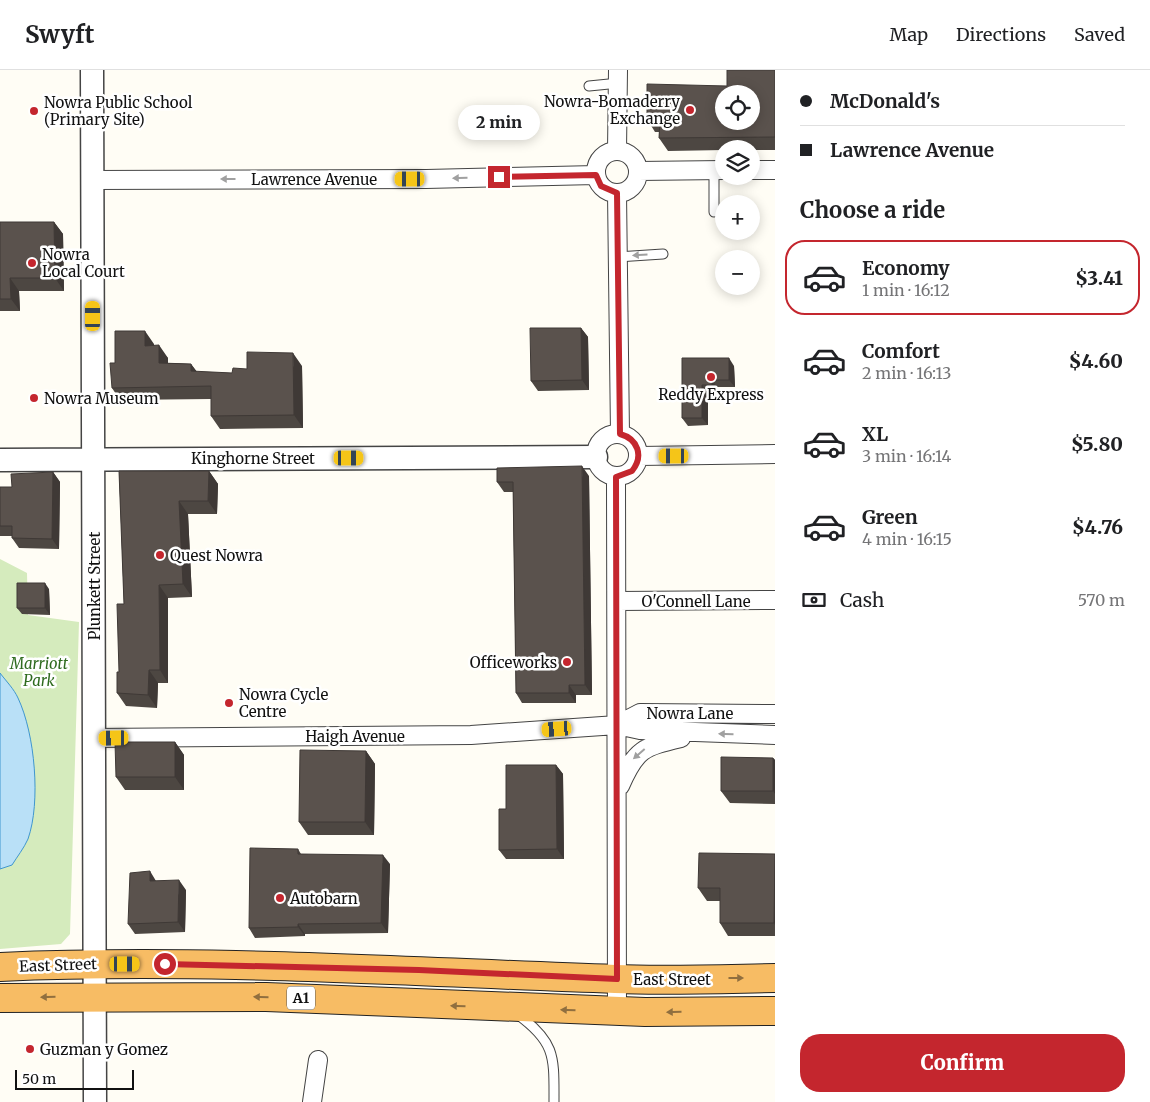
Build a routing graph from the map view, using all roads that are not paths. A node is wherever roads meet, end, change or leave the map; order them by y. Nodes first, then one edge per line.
1 (92, 70) edge
2 (618, 76) edge
3 (589, 86) dead end
4 (617, 151) junction
5 (715, 170) edge
6 (760, 170) edge
7 (775, 170) edge
8 (638, 171) junction
9 (596, 175) junction
10 (92, 180) junction
11 (717, 185) edge
12 (617, 193) junction
13 (714, 212) dead end
14 (663, 254) dead end
15 (617, 257) junction
16 (620, 434) junction
17 (775, 454) edge
18 (639, 456) junction
19 (596, 458) junction
20 (0, 460) edge
21 (94, 460) junction
22 (616, 477) junction
23 (775, 600) edge
24 (616, 601) junction
25 (770, 716) edge
26 (617, 725) junction
27 (701, 734) junction
28 (775, 735) edge
29 (93, 738) junction
30 (617, 793) junction
31 (95, 964) junction
32 (0, 967) edge
33 (775, 978) edge
34 (617, 979) junction
35 (95, 997) junction
36 (0, 998) edge
37 (507, 1008) junction
38 (775, 1011) edge
39 (617, 1012) junction
40 (318, 1060) dead end
41 (95, 1102) edge
42 (312, 1102) edge
43 (554, 1102) edge

1 - 10 street, Plunkett Street
2 - 3 lane
2 - 4 street
4 - 8 street
4 - 9 street
5 - 8 street
6 - 7 street
8 - 12 street
9 -> 10 street, Lawrence Avenue
9 - 12 street
10 - 21 street, Plunkett Street
11 - 13 lane
12 - 15 street
14 -> 15 lane
15 - 16 street
16 - 18 street
16 - 19 street
17 - 18 street
18 - 22 street
19 - 21 street, Kinghorne Street
19 - 22 street
20 - 21 street, Kinghorne Street
21 - 29 street, Plunkett Street
22 - 24 street
23 - 24 street, O'Connell Lane
24 - 26 street
25 - 26 street, Nowra Lane
26 - 27 street, Nowra Lane
26 - 29 street, Haigh Avenue
26 - 30 street
28 -> 27 street, Nowra Lane
27 -> 30 street, Nowra Lane
29 - 31 street, Plunkett Street
30 - 34 street
31 - 32 highway, East Street / A1
31 - 34 highway, East Street / A1
31 - 35 street, Plunkett Street
34 -> 33 highway, East Street / A1
34 - 39 street
35 -> 36 highway, East Street / A1
37 -> 35 highway, East Street / A1
35 - 41 street, Plunkett Street
39 -> 37 highway, East Street / A1
37 - 43 lane
38 -> 39 highway, East Street / A1
40 - 42 street

